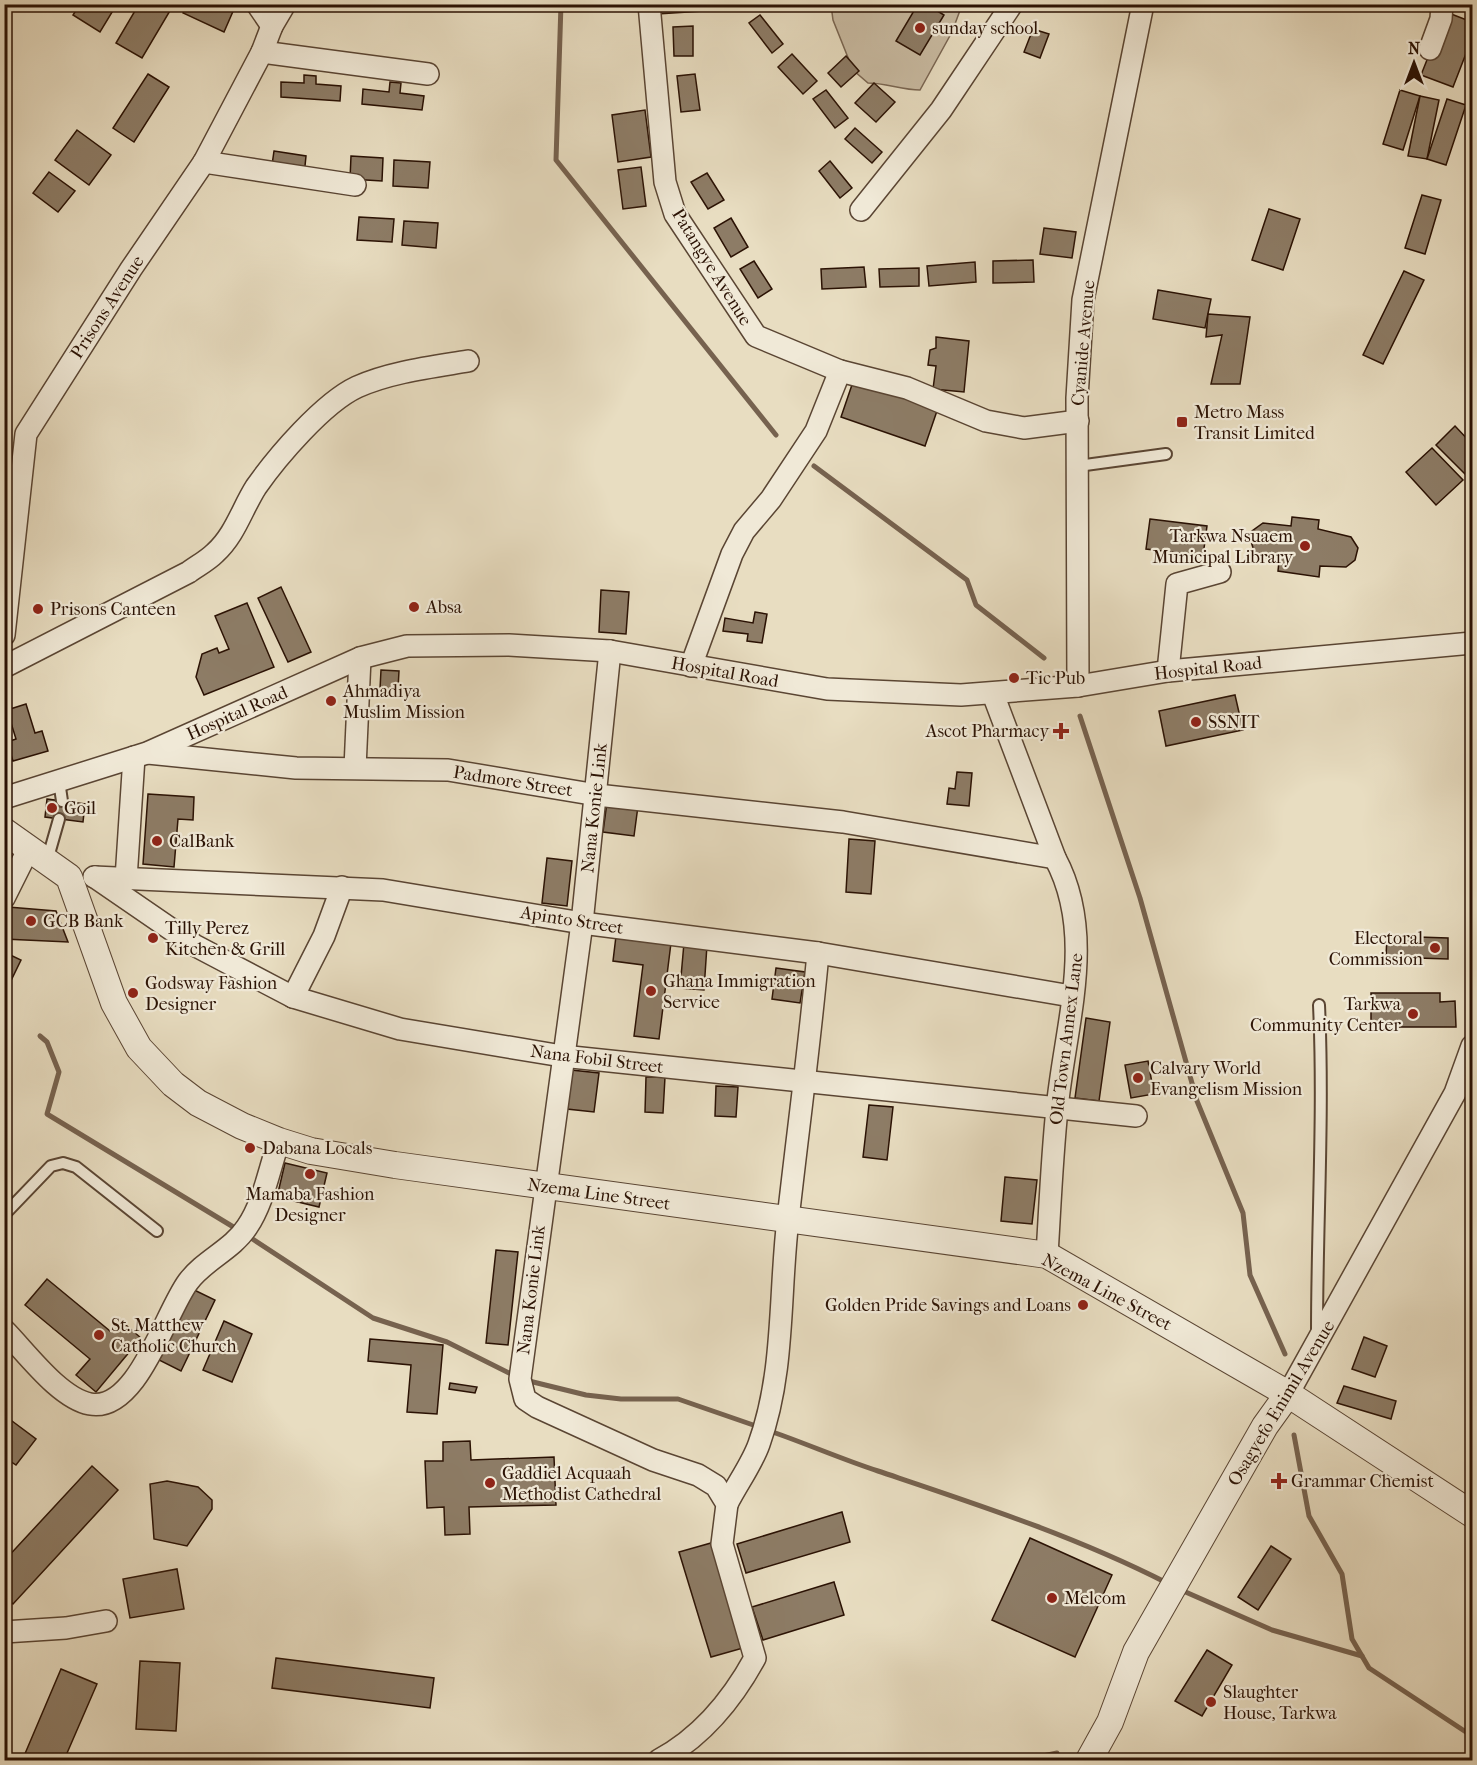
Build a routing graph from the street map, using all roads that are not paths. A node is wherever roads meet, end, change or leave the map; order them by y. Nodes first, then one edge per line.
1 (257, 4) edge
2 (285, 4) edge
3 (649, 4) edge
4 (1012, 4) edge
5 (1143, 4) edge
6 (1442, 4) edge
7 (272, 26) junction
8 (1430, 49) dead end
9 (262, 52) junction
10 (428, 74) dead end
11 (204, 162) junction
12 (356, 185) dead end
13 (861, 210) dead end
14 (468, 362) dead end
15 (840, 371) junction
16 (1078, 421) junction
17 (1166, 454) dead end
18 (1078, 466) junction
19 (1220, 572) dead end
20 (4, 635) edge
21 (1473, 643) edge
22 (610, 651) junction
23 (360, 658) junction
24 (691, 666) junction
25 (4, 667) edge
26 (1168, 671) junction
27 (1078, 686) junction
28 (993, 694) junction
29 (140, 755) junction
30 (355, 768) junction
31 (597, 795) junction
32 (4, 798) edge
33 (59, 819) dead end
34 (4, 831) edge
35 (38, 854) junction
36 (1055, 858) junction
37 (69, 877) junction
38 (95, 877) junction
39 (126, 879) junction
40 (342, 887) junction
41 (4, 897) edge
42 (582, 923) junction
43 (818, 953) junction
44 (1071, 996) junction
45 (293, 997) junction
46 (1319, 1005) dead end
47 (1473, 1046) edge
48 (562, 1056) junction
49 (806, 1083) junction
50 (1057, 1108) junction
51 (1136, 1116) dead end
52 (279, 1141) junction
53 (545, 1186) junction
54 (4, 1215) edge
55 (788, 1221) junction
56 (157, 1231) dead end
57 (1047, 1255) junction
58 (5, 1331) edge
59 (1317, 1345) junction
60 (1288, 1394) junction
61 (727, 1504) junction
62 (1473, 1514) edge
63 (106, 1621) dead end
64 (4, 1632) edge
65 (659, 1761) edge
66 (1089, 1761) edge

1 - 7 street
2 - 7 street, Prisons Avenue
3 - 15 street, Patangye Avenue
4 - 13 street
5 - 16 street, Cyanide Avenue
6 - 8 street
7 - 9 street, Prisons Avenue
9 - 10 street
9 - 11 street, Prisons Avenue
11 - 12 street
11 - 20 street, Prisons Avenue
14 - 25 street
15 - 16 street, Patangye Avenue
15 - 24 street
16 - 18 street, Cyanide Avenue
17 - 18 lane
18 - 27 street, Cyanide Avenue
19 - 26 street
21 - 26 street, Hospital Road
22 - 23 street, Hospital Road
22 - 24 street, Hospital Road
22 - 31 street, Nana Konie Link
23 - 29 street, Hospital Road
23 - 30 street
24 - 28 street, Hospital Road
26 - 27 street, Hospital Road
27 - 28 street, Hospital Road
28 - 36 street, Old Town Annex Lane
29 - 30 street, Padmore Street
29 - 32 street, Hospital Road
29 - 39 street
30 - 31 street, Padmore Street
31 - 36 street, Padmore Street
31 - 42 street, Nana Konie Link
33 - 35 lane
34 - 35 street
35 - 37 street
35 - 41 street
36 - 44 street, Old Town Annex Lane
37 - 38 street, Apinto Street
37 - 52 street, Nzema Line Street
38 - 39 street, Apinto Street
38 - 45 street, Nana Fobil Street
39 - 40 street, Apinto Street
40 - 42 street, Apinto Street
40 - 45 street
42 - 43 street, Apinto Street
42 - 48 street, Nana Konie Link
43 - 44 street, Apinto Street
43 - 49 street
44 - 50 street, Old Town Annex Lane
45 - 48 street, Nana Fobil Street
46 - 59 lane
47 - 59 street, Osagyefo Enimil Avenue
48 - 49 street, Nana Fobil Street
48 - 53 street, Nana Konie Link
49 - 50 street, Nana Fobil Street
49 - 55 street
50 - 51 street, Nana Fobil Street
50 - 57 street, Old Town Annex Lane
52 - 53 street, Nzema Line Street
52 - 58 street
53 - 55 street, Nzema Line Street
53 - 61 street, Nana Konie Link
54 - 56 lane
55 - 57 street, Nzema Line Street
55 - 61 street
57 - 60 street, Nzema Line Street
59 - 60 street, Osagyefo Enimil Avenue
60 - 62 street, Nzema Line Street
60 - 66 street, Osagyefo Enimil Avenue
61 - 65 street
63 - 64 street

